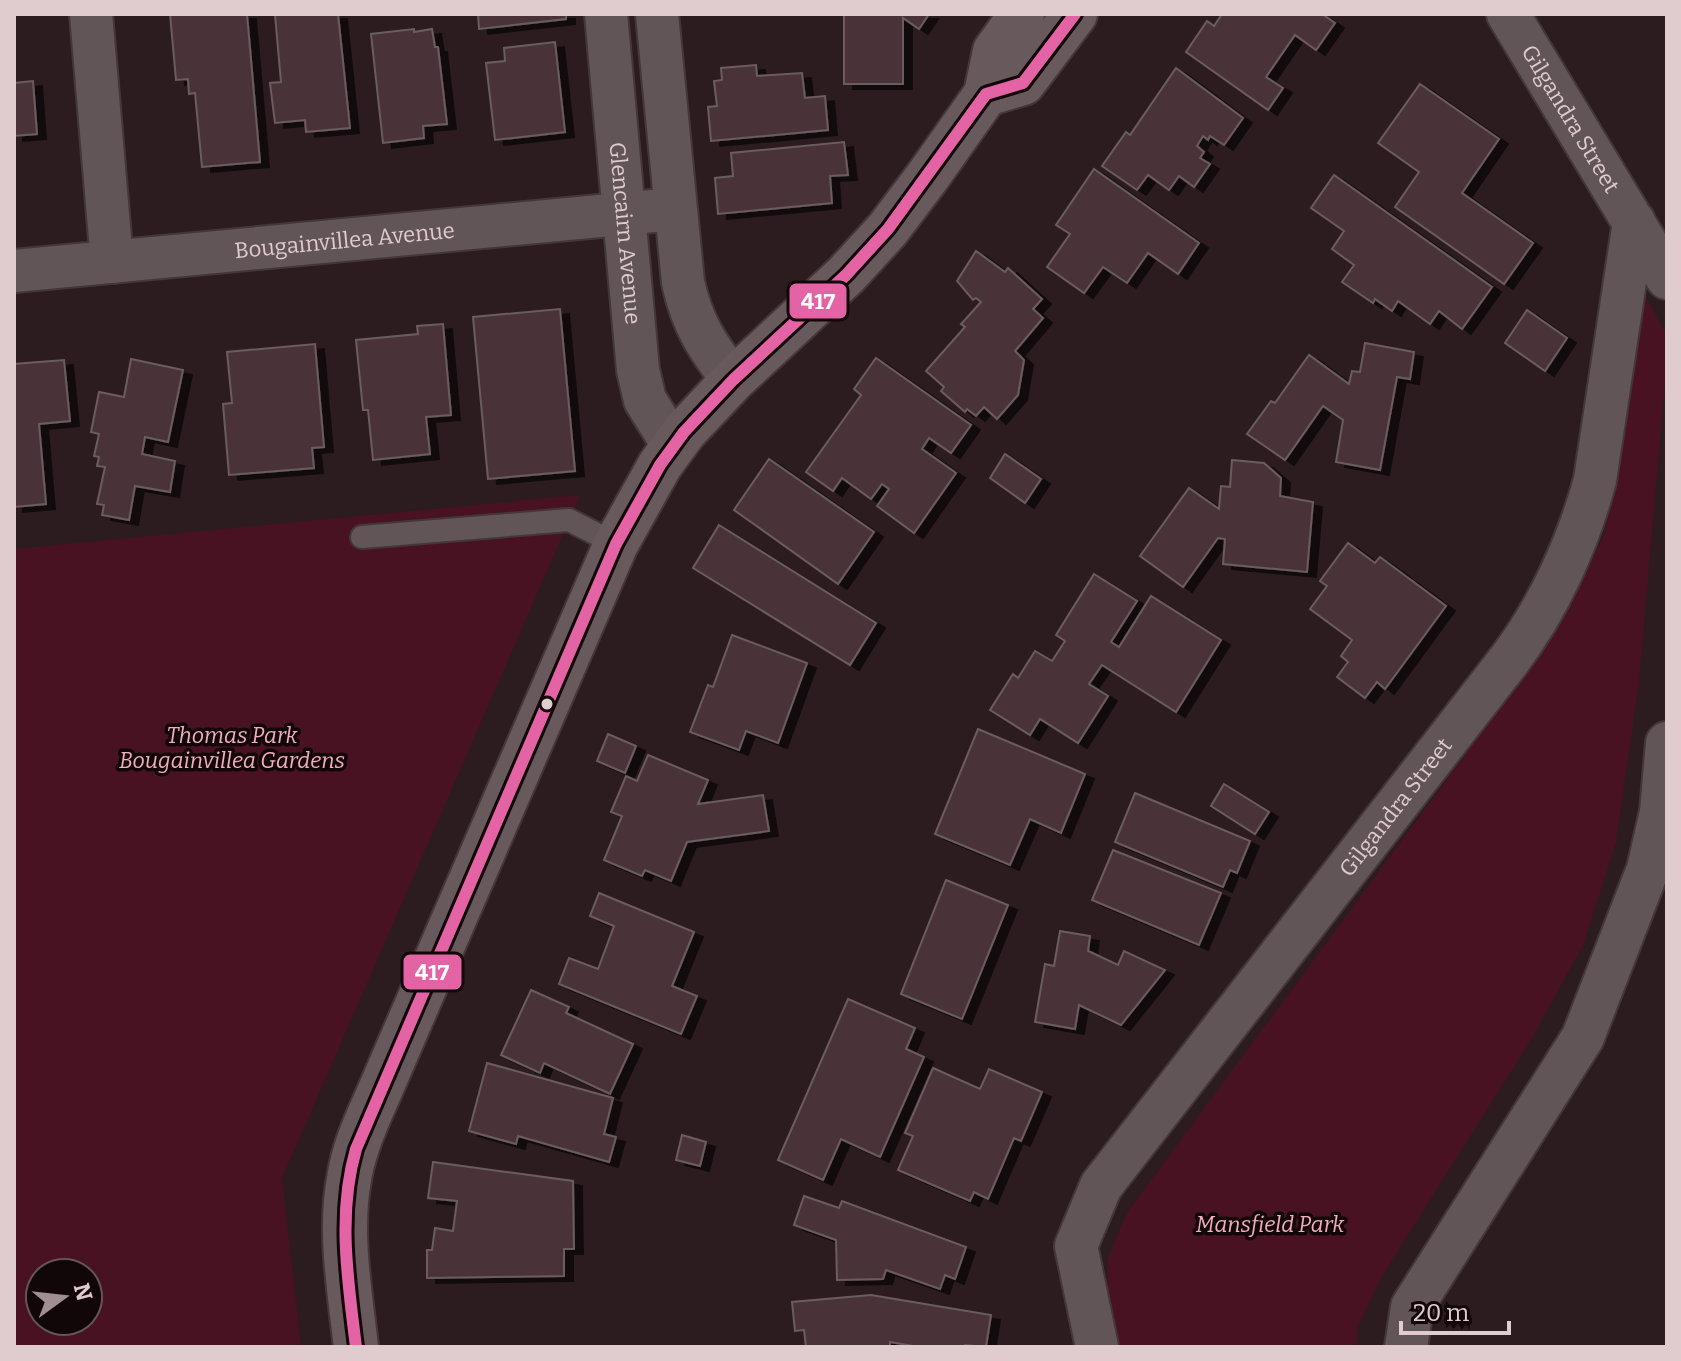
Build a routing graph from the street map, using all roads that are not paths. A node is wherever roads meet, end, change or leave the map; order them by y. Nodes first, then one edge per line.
1 (91, 14) edge
2 (606, 14) edge
3 (657, 14) edge
4 (1022, 14) edge
5 (1075, 14) edge
6 (1508, 14) edge
7 (986, 94) junction
8 (674, 209) junction
9 (624, 214) junction
10 (1634, 222) junction
11 (112, 262) junction
12 (14, 271) edge
13 (1667, 278) edge
14 (733, 380) junction
15 (673, 445) junction
16 (362, 537) dead end
17 (616, 544) junction
18 (1667, 743) edge
19 (356, 1347) edge
20 (1097, 1347) edge
21 (1406, 1347) edge

1 - 11 street
2 - 9 street, Glencairn Avenue
3 - 8 street
4 - 7 street
5 - 7 street
6 - 10 street, Gilgandra Street
7 - 14 street
8 - 9 street, Bougainvillea Avenue
8 - 14 street
9 - 11 street, Bougainvillea Avenue
9 - 15 street, Glencairn Avenue
10 - 13 street, Gilgandra Street
10 - 20 street, Gilgandra Street
11 - 12 street, Bougainvillea Avenue
14 - 15 street
15 - 17 street
16 - 17 lane
17 - 19 street
18 - 21 street

